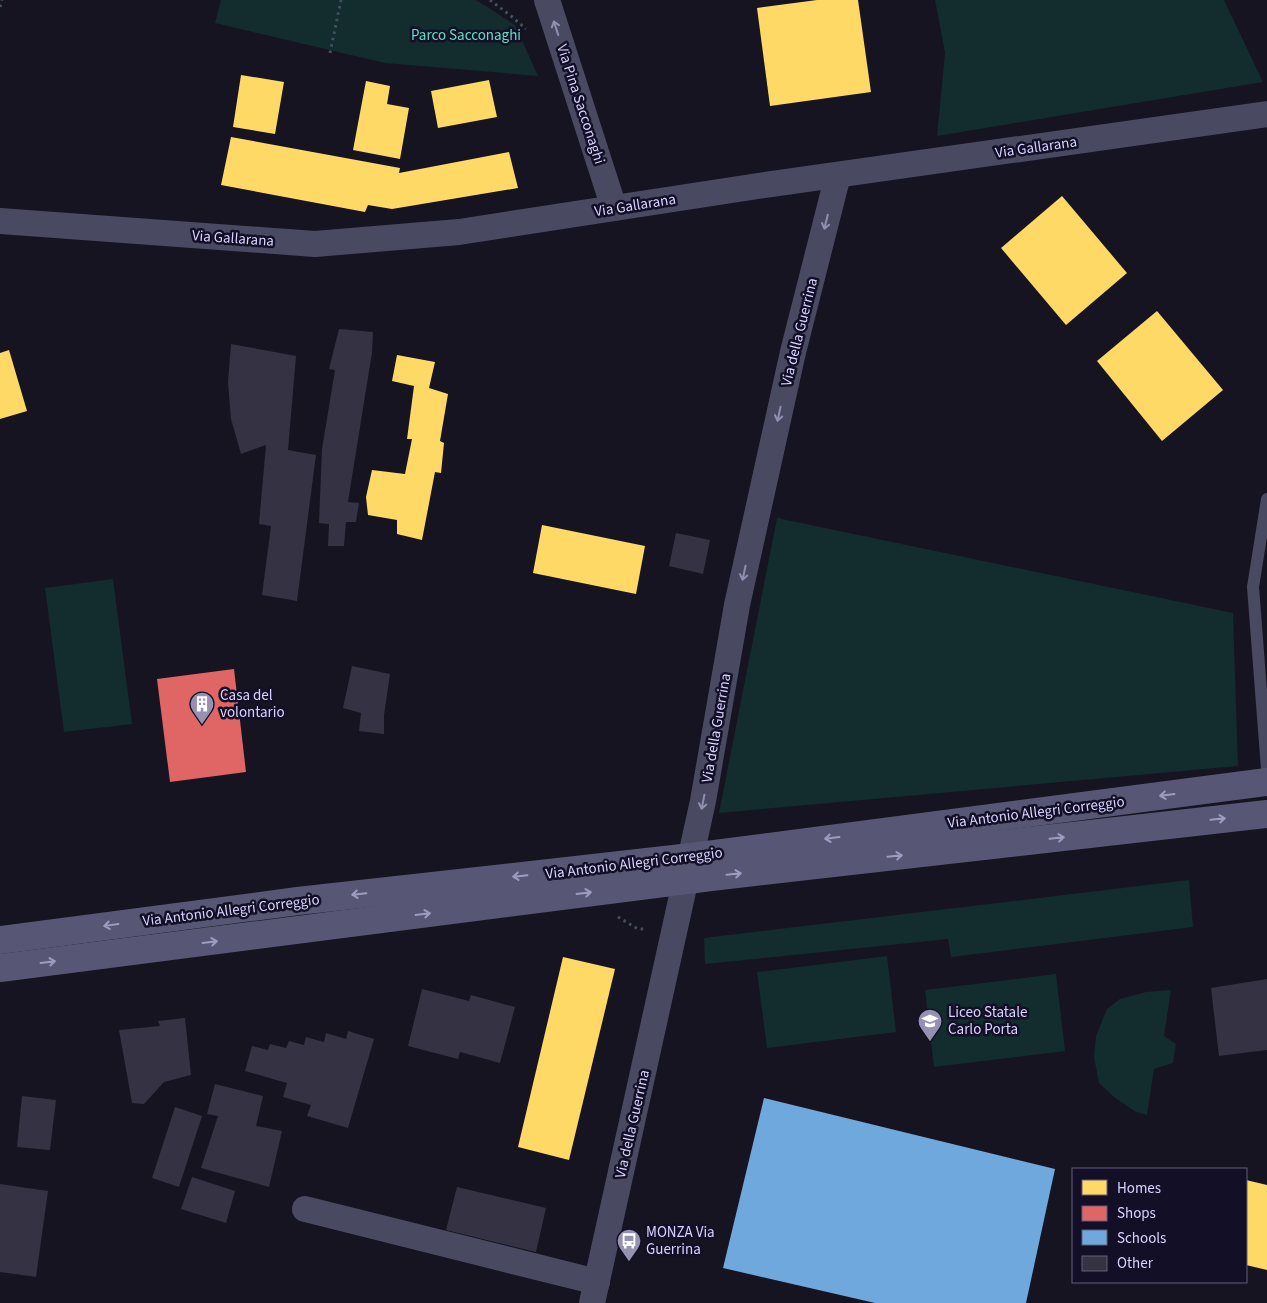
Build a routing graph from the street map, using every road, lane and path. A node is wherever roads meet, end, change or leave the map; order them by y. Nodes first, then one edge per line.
1 (2, 0) edge
2 (340, 0) edge
3 (547, 0) edge
4 (0, 7) edge
5 (330, 53) dead end
6 (1267, 114) edge
7 (838, 175) junction
8 (614, 208) junction
9 (0, 221) edge
10 (1267, 499) edge
11 (1267, 769) edge
12 (1267, 782) edge
13 (1267, 814) edge
14 (688, 868) junction
15 (0, 940) edge
16 (0, 968) edge
17 (305, 1210) dead end
18 (594, 1293) edge

1 - 4 path
2 - 5 path
8 -> 3 street, Via Pina Sacconaghi
6 - 7 street, Via Gallarana
7 - 8 street, Via Gallarana
7 -> 14 street, Via della Guerrina
8 - 9 street, Via Gallarana
10 - 11 lane
12 -> 14 street, Via Antonio Allegri Correggio
14 -> 13 street, Via Antonio Allegri Correggio
14 -> 15 street, Via Antonio Allegri Correggio
16 -> 14 street, Via Antonio Allegri Correggio
14 - 18 street, Via della Guerrina
17 - 18 street, Via della Guerrina

